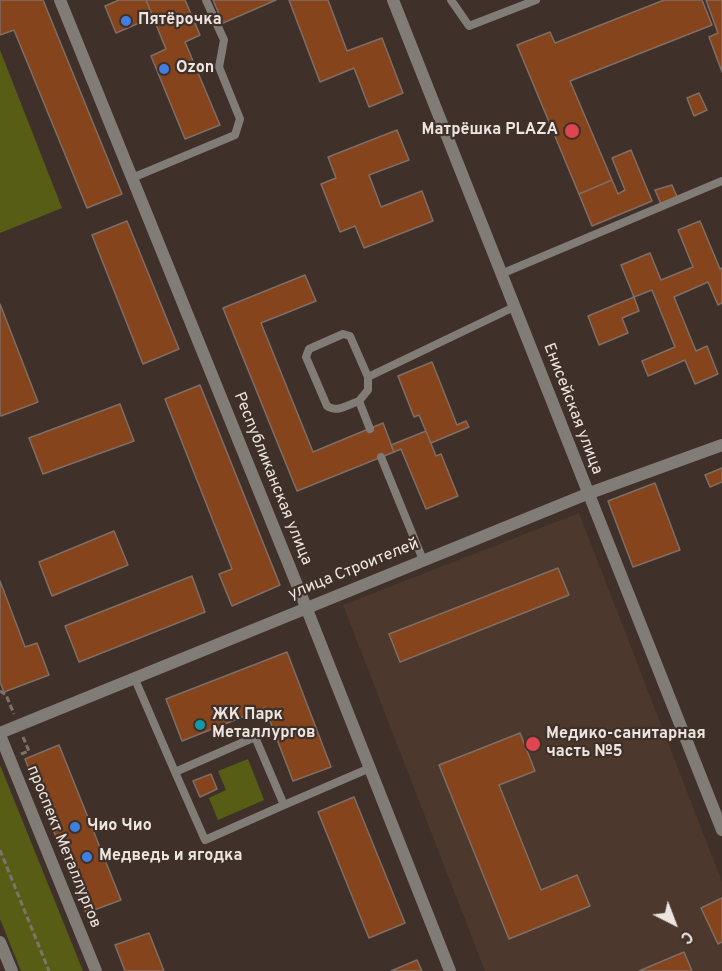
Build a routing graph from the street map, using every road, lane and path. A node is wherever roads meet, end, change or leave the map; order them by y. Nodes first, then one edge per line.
1 (60, 0) edge
2 (206, 0) edge
3 (393, 0) edge
4 (451, 0) edge
5 (536, 0) edge
6 (132, 178) junction
7 (722, 182) edge
8 (501, 274) junction
9 (514, 307) junction
10 (368, 377) junction
11 (359, 401) junction
12 (370, 429) dead end
13 (722, 445) edge
14 (381, 457) dead end
15 (587, 494) junction
16 (423, 560) junction
17 (306, 607) junction
18 (134, 677) junction
19 (0, 691) edge
20 (6, 695) dead end
21 (0, 734) edge
22 (370, 768) junction
23 (176, 772) junction
24 (284, 805) junction
25 (722, 830) edge
26 (0, 850) edge
27 (0, 942) edge
28 (12, 971) edge
29 (50, 971) edge
30 (96, 971) edge
31 (450, 971) edge

1 - 6 street, Республиканская улица
2 - 6 lane
3 - 8 street, Енисейская улица
4 - 5 lane
6 - 17 street, Республиканская улица
7 - 8 lane
8 - 9 street, Енисейская улица
9 - 10 lane
9 - 15 street, Енисейская улица
10 - 11 lane
10 - 11 lane
11 - 12 lane
13 - 15 street, улица Строителей
14 - 16 lane
15 - 16 street, улица Строителей
15 - 25 street, Енисейская улица
16 - 17 street, улица Строителей
17 - 18 street, улица Строителей
17 - 22 street, Республиканская улица
18 - 21 street, улица Строителей
18 - 23 lane
19 - 20 path
21 - 30 street, проспект Металлургов
22 - 24 lane
22 - 31 street, Республиканская улица
23 - 24 lane
23 - 24 lane
26 - 29 path
27 - 28 street

